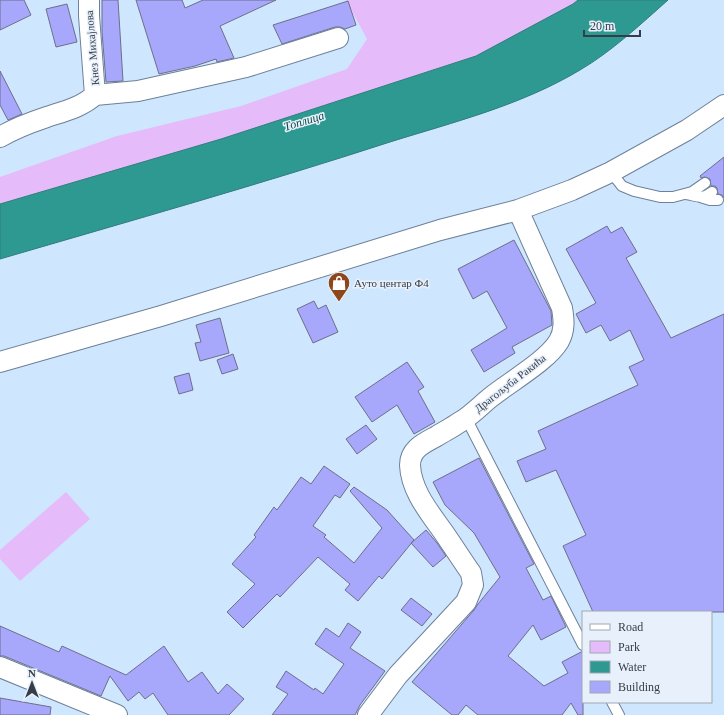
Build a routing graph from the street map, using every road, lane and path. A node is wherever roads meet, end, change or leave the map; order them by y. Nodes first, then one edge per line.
1 (89, 0) edge
2 (338, 38) dead end
3 (95, 95) junction
4 (724, 105) edge
5 (0, 137) edge
6 (611, 172) junction
7 (705, 183) dead end
8 (684, 193) junction
9 (715, 196) dead end
10 (518, 210) junction
11 (0, 362) edge
12 (466, 418) junction
13 (582, 643) edge
14 (0, 668) edge
15 (613, 703) edge
16 (117, 715) edge
17 (368, 715) edge
18 (619, 715) edge

1 - 3 street, Кнез Михајлова
2 - 3 street
3 - 5 street
4 - 6 street
6 - 8 lane
6 - 10 street
7 - 8 lane
8 - 9 lane
10 - 11 street
10 - 12 street, Драгољуба Ракића
12 - 13 lane
12 - 17 street, Драгољуба Ракића
14 - 16 street
15 - 18 lane

